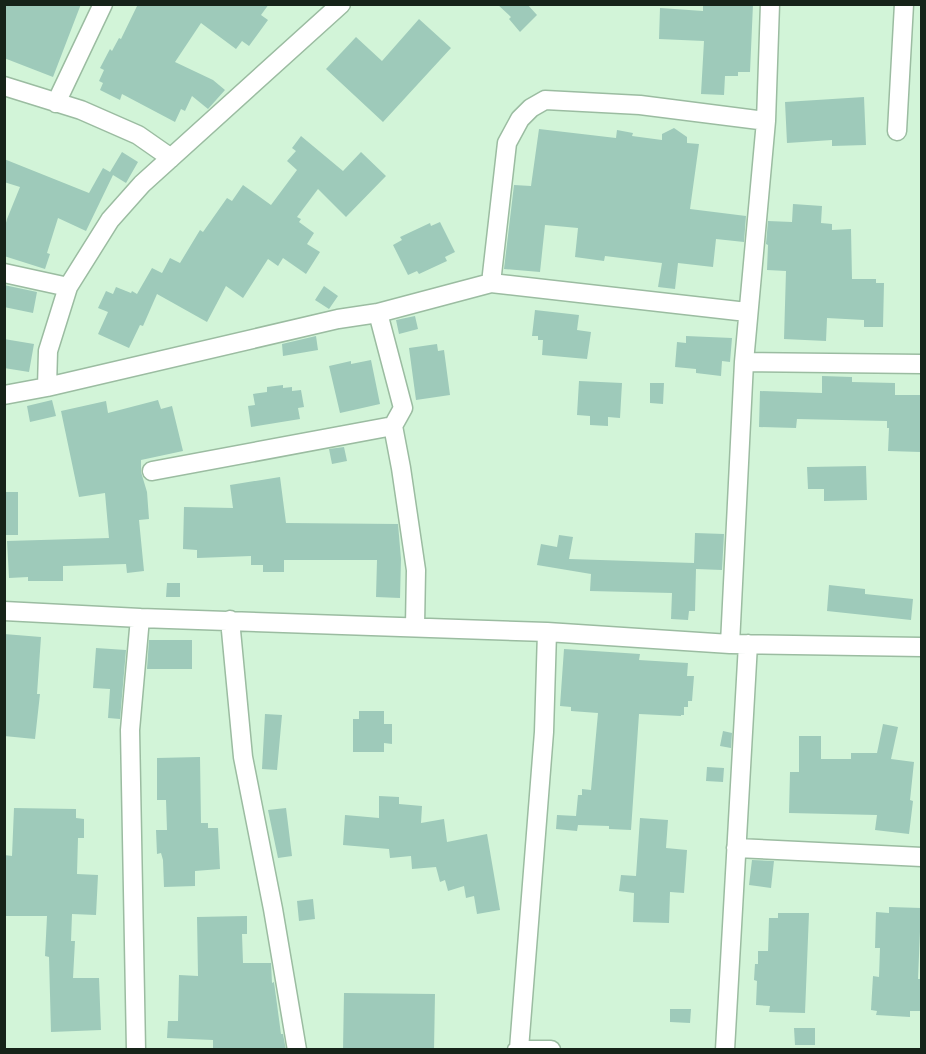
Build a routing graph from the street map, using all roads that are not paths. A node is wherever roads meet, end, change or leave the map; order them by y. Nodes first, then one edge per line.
1 (103, 4) edge
2 (341, 4) edge
3 (771, 4) edge
4 (904, 4) edge
5 (4, 86) edge
6 (56, 103) junction
7 (766, 121) junction
8 (897, 131) dead end
9 (171, 158) junction
10 (4, 273) edge
11 (491, 283) junction
12 (68, 287) junction
13 (747, 312) junction
14 (378, 313) junction
15 (744, 362) junction
16 (921, 364) edge
17 (47, 387) junction
18 (4, 394) edge
19 (393, 426) junction
20 (152, 471) dead end
21 (4, 611) edge
22 (140, 618) junction
23 (230, 620) junction
24 (415, 626) junction
25 (546, 632) junction
26 (739, 644) junction
27 (921, 646) edge
28 (736, 848) junction
29 (921, 857) edge
30 (518, 1049) edge
31 (537, 1049) edge
32 (136, 1050) edge
33 (297, 1050) edge
34 (551, 1050) edge
35 (724, 1050) edge

1 - 6 street
2 - 9 street
3 - 7 street
4 - 8 street
5 - 6 street
6 - 9 street
7 - 11 street
7 - 13 street
9 - 12 street
10 - 12 street
11 - 13 street
11 - 14 street
12 - 17 street
13 - 15 street
14 - 17 street
14 - 19 street
15 - 16 street
15 - 26 street
17 - 18 street
19 - 20 street
19 - 24 street
21 - 22 street
22 - 23 street
22 - 32 street
23 - 24 street
23 - 33 street
24 - 25 street
25 - 26 street
25 - 30 street
26 - 27 street
26 - 28 street
28 - 29 street
28 - 35 street
30 - 31 street
31 - 34 street

